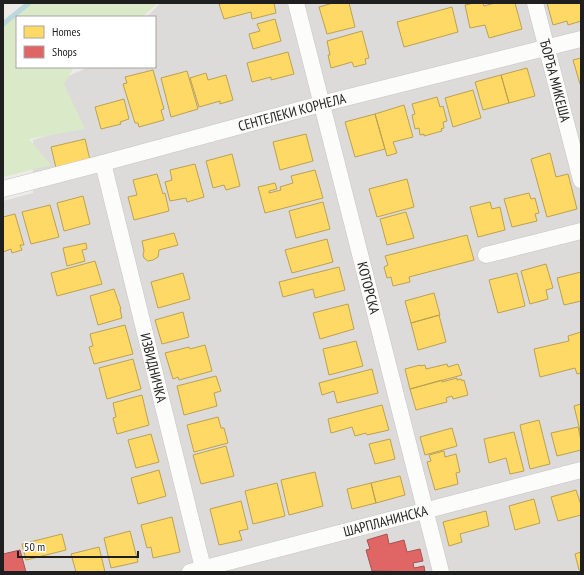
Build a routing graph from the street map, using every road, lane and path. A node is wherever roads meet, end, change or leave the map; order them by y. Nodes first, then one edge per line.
1 (296, 3) edge
2 (535, 3) edge
3 (581, 39) edge
4 (546, 48) junction
5 (321, 104) junction
6 (103, 163) junction
7 (581, 180) edge
8 (3, 189) edge
9 (581, 231) edge
10 (486, 255) dead end
11 (581, 470) edge
12 (425, 510) junction
13 (199, 571) edge
14 (440, 572) edge

1 - 5 street, КОТОРСКА
2 - 4 street, ЂОРЂА МИКЕША
3 - 4 street, СЕНТЕЛЕКИ КОРНЕЛА
4 - 5 street, СЕНТЕЛЕКИ КОРНЕЛА
4 - 7 street, ЂОРЂА МИКЕША
5 - 6 street, СЕНТЕЛЕКИ КОРНЕЛА
5 - 12 street, КОТОРСКА
6 - 8 street, СЕНТЕЛЕКИ КОРНЕЛА
6 - 13 street, ИЗВИДНИЧКА
9 - 10 street
11 - 12 street, ШАРПЛАНИНСКА
12 - 13 street, ШАРПЛАНИНСКА
12 - 14 street, КОТОРСКА

